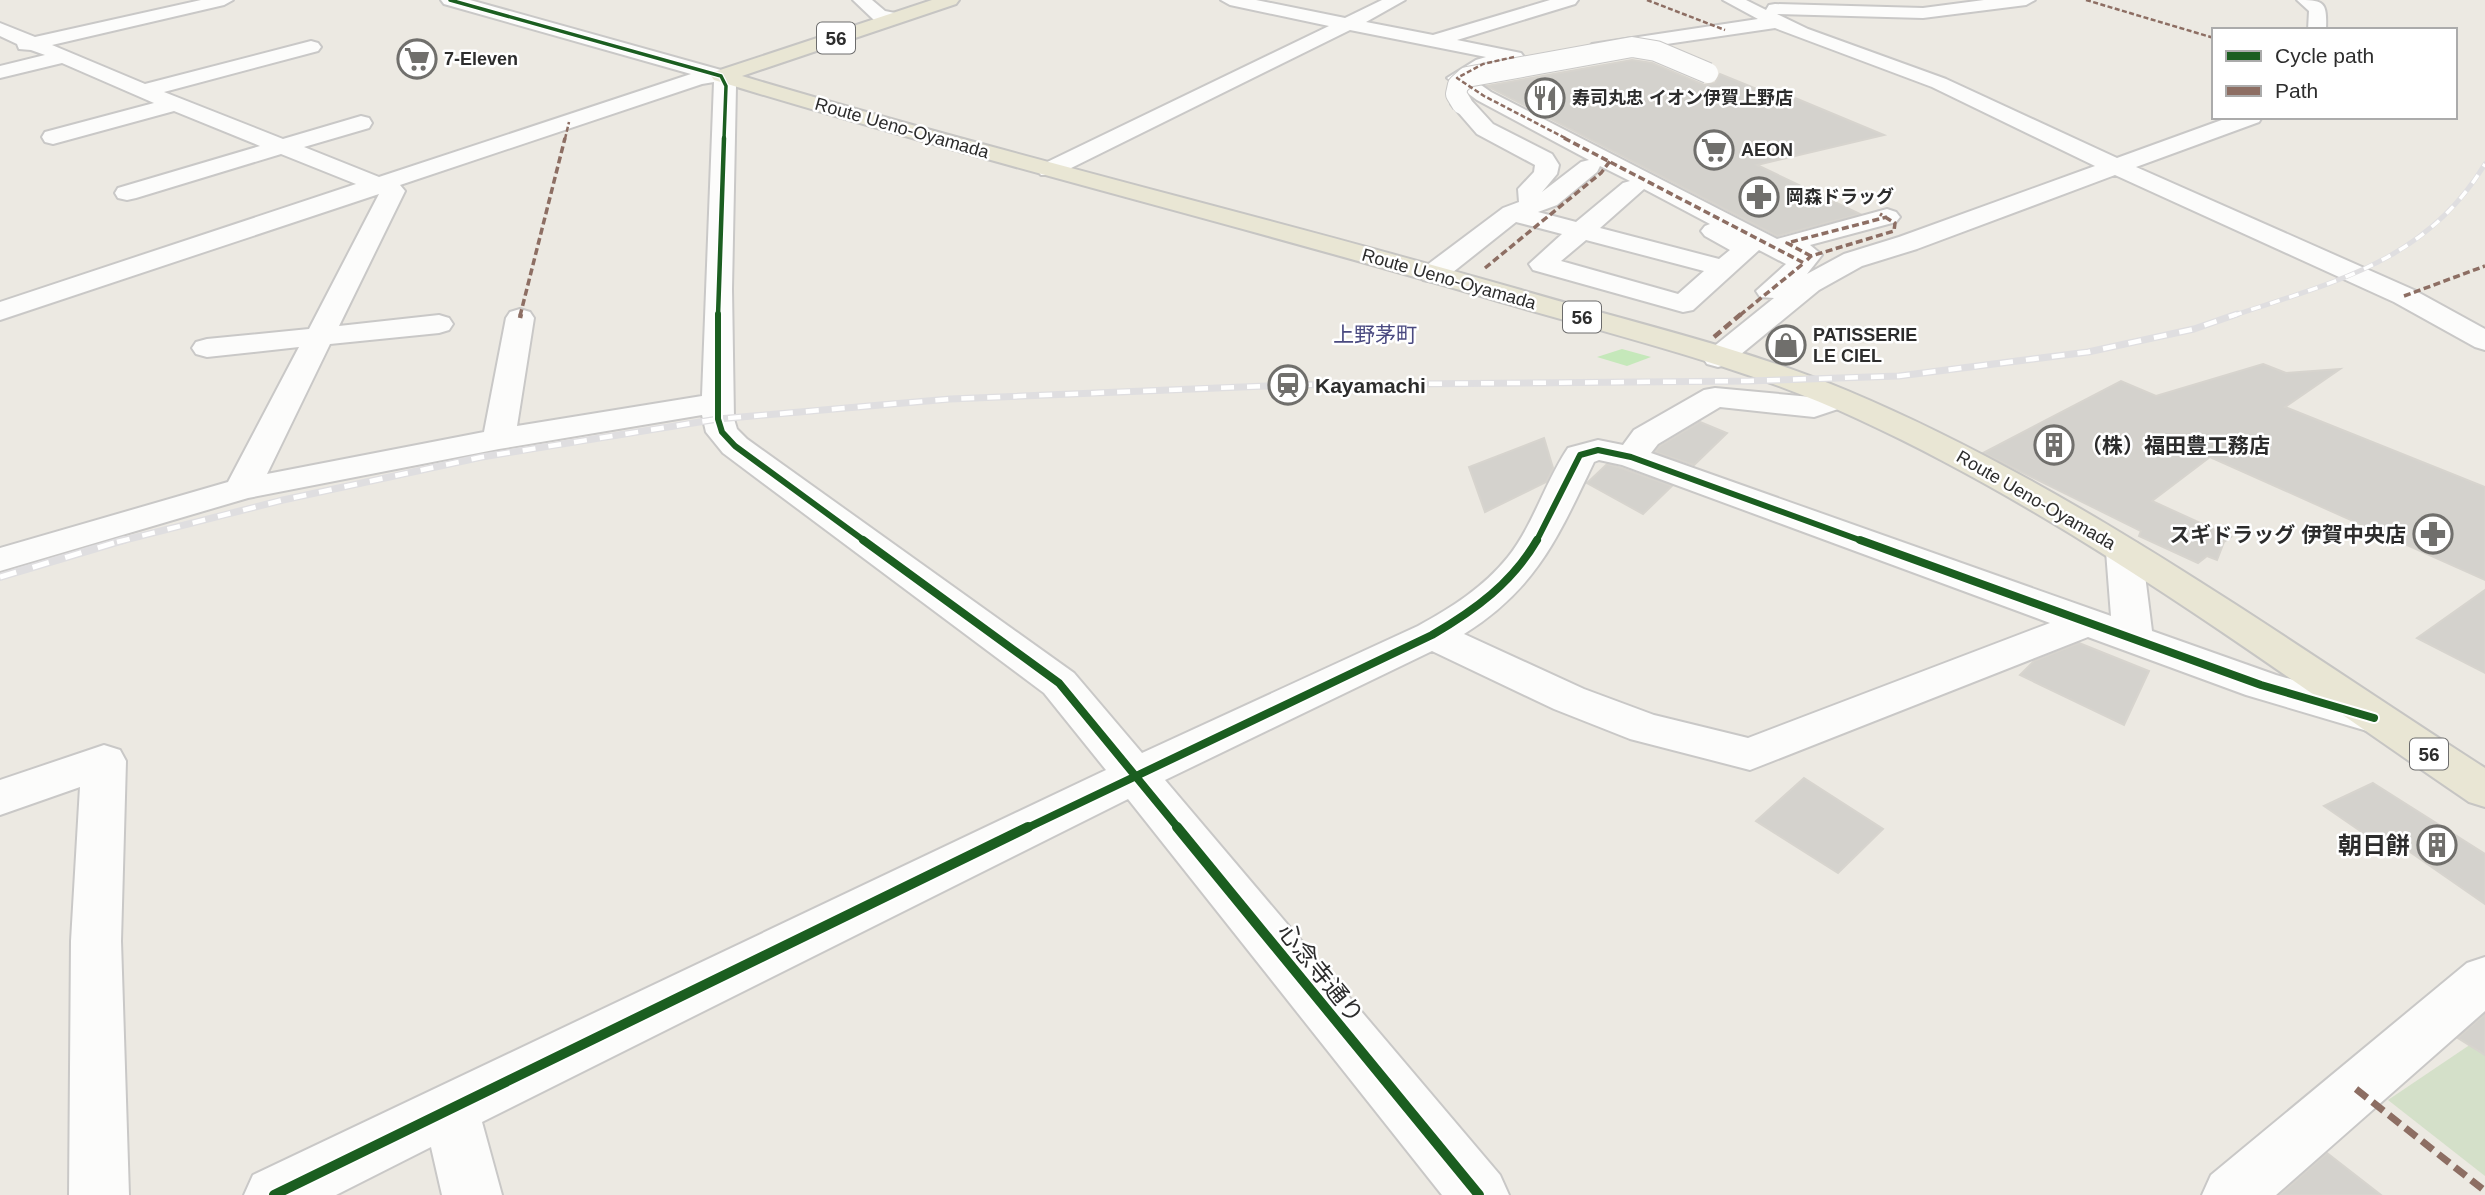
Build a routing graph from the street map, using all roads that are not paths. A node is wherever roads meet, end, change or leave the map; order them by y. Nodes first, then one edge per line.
1 (224, 0) edge
2 (450, 0) edge
3 (862, 0) edge
4 (950, 0) edge
5 (1230, 0) edge
6 (1396, 0) edge
7 (1569, 0) edge
8 (1732, 0) edge
9 (2026, 0) edge
10 (2306, 0) edge
11 (1504, 4) dead end
12 (1775, 10) edge
13 (1526, 13) junction
14 (894, 18) junction
15 (1349, 23) junction
16 (2317, 28) edge
17 (0, 29) edge
18 (1437, 40) junction
19 (36, 43) junction
20 (311, 47) dead end
21 (0, 51) edge
22 (63, 57) junction
23 (1514, 57) junction
24 (0, 72) edge
25 (1708, 73) dead end
26 (721, 76) junction
27 (144, 91) junction
28 (175, 104) junction
29 (1462, 104) junction
30 (2246, 119) edge
31 (361, 124) dead end
32 (53, 137) dead end
33 (283, 146) junction
34 (2116, 167) junction
35 (1049, 170) junction
36 (1603, 171) junction
37 (382, 185) junction
38 (127, 193) dead end
39 (1881, 214) dead end
40 (1546, 219) junction
41 (1670, 230) junction
42 (1812, 246) junction
43 (1485, 268) dead end
44 (1724, 268) junction
45 (1433, 274) junction
46 (1613, 284) junction
47 (1, 314) edge
48 (520, 318) dead end
49 (439, 324) dead end
50 (319, 337) junction
51 (2485, 341) edge
52 (208, 343) dead end
53 (1716, 347) junction
54 (1836, 399) junction
55 (718, 403) junction
56 (499, 439) junction
57 (1631, 457) junction
58 (242, 489) junction
59 (2124, 551) junction
60 (0, 560) edge
61 (2086, 622) junction
62 (1432, 635) junction
63 (2133, 639) junction
64 (2374, 718) junction
65 (1134, 776) junction
66 (2485, 790) edge
67 (0, 798) edge
68 (2485, 979) edge
69 (451, 1109) junction
70 (99, 1195) edge
71 (274, 1195) edge
72 (472, 1195) edge
73 (1479, 1195) edge
74 (2232, 1195) edge

1 - 19 street
2 - 26 street
3 - 14 street
4 - 14 main road, 56
5 - 15 street
6 - 15 street
7 - 13 street
8 - 12 street
9 - 12 street
10 - 16 street
11 - 13 street
12 - 23 street
12 - 34 street
13 - 18 street
14 - 26 main road, 56
15 - 18 street
15 - 35 street
17 - 19 street
18 - 23 street
19 - 21 street
19 - 22 street
20 - 27 street
22 - 24 street
22 - 27 street
23 - 36 street
25 - 29 street, bridge
26 - 35 main road, Route Ueno-Oyamada / 56
26 - 37 street
26 - 55 street, 心念寺通り
27 - 28 street
28 - 32 street
28 - 33 street
29 - 36 street
29 - 40 street
30 - 34 street
31 - 33 street
33 - 37 street
33 - 38 street
34 - 51 street
34 - 53 street
35 - 45 main road, Route Ueno-Oyamada / 56
36 - 40 street
36 - 40 street
36 - 41 street
36 - 42 street
37 - 47 street
37 - 50 street
39 - 42 street
40 - 41 street
40 - 43 street
40 - 45 street
40 - 46 street
41 - 44 street
41 - 44 street
41 - 46 street
42 - 53 street
44 - 46 street
45 - 53 main road, Route Ueno-Oyamada / 56
48 - 56 street
49 - 50 street
50 - 52 street
50 - 58 street
53 - 54 main road, Route Ueno-Oyamada / 56
54 - 57 street
54 - 59 main road, Route Ueno-Oyamada / 56
55 - 56 street
55 - 65 street, 心念寺通り
56 - 58 street
57 - 61 street
57 - 62 street
58 - 60 street
59 - 63 street
59 - 64 main road, Route Ueno-Oyamada / 56
61 - 62 street
61 - 63 street
62 - 65 street
63 - 64 street
64 - 66 main road, Route Ueno-Oyamada / 56
65 - 69 street
65 - 73 street, 心念寺通り
67 - 70 street
68 - 74 street
69 - 71 street
69 - 72 street

